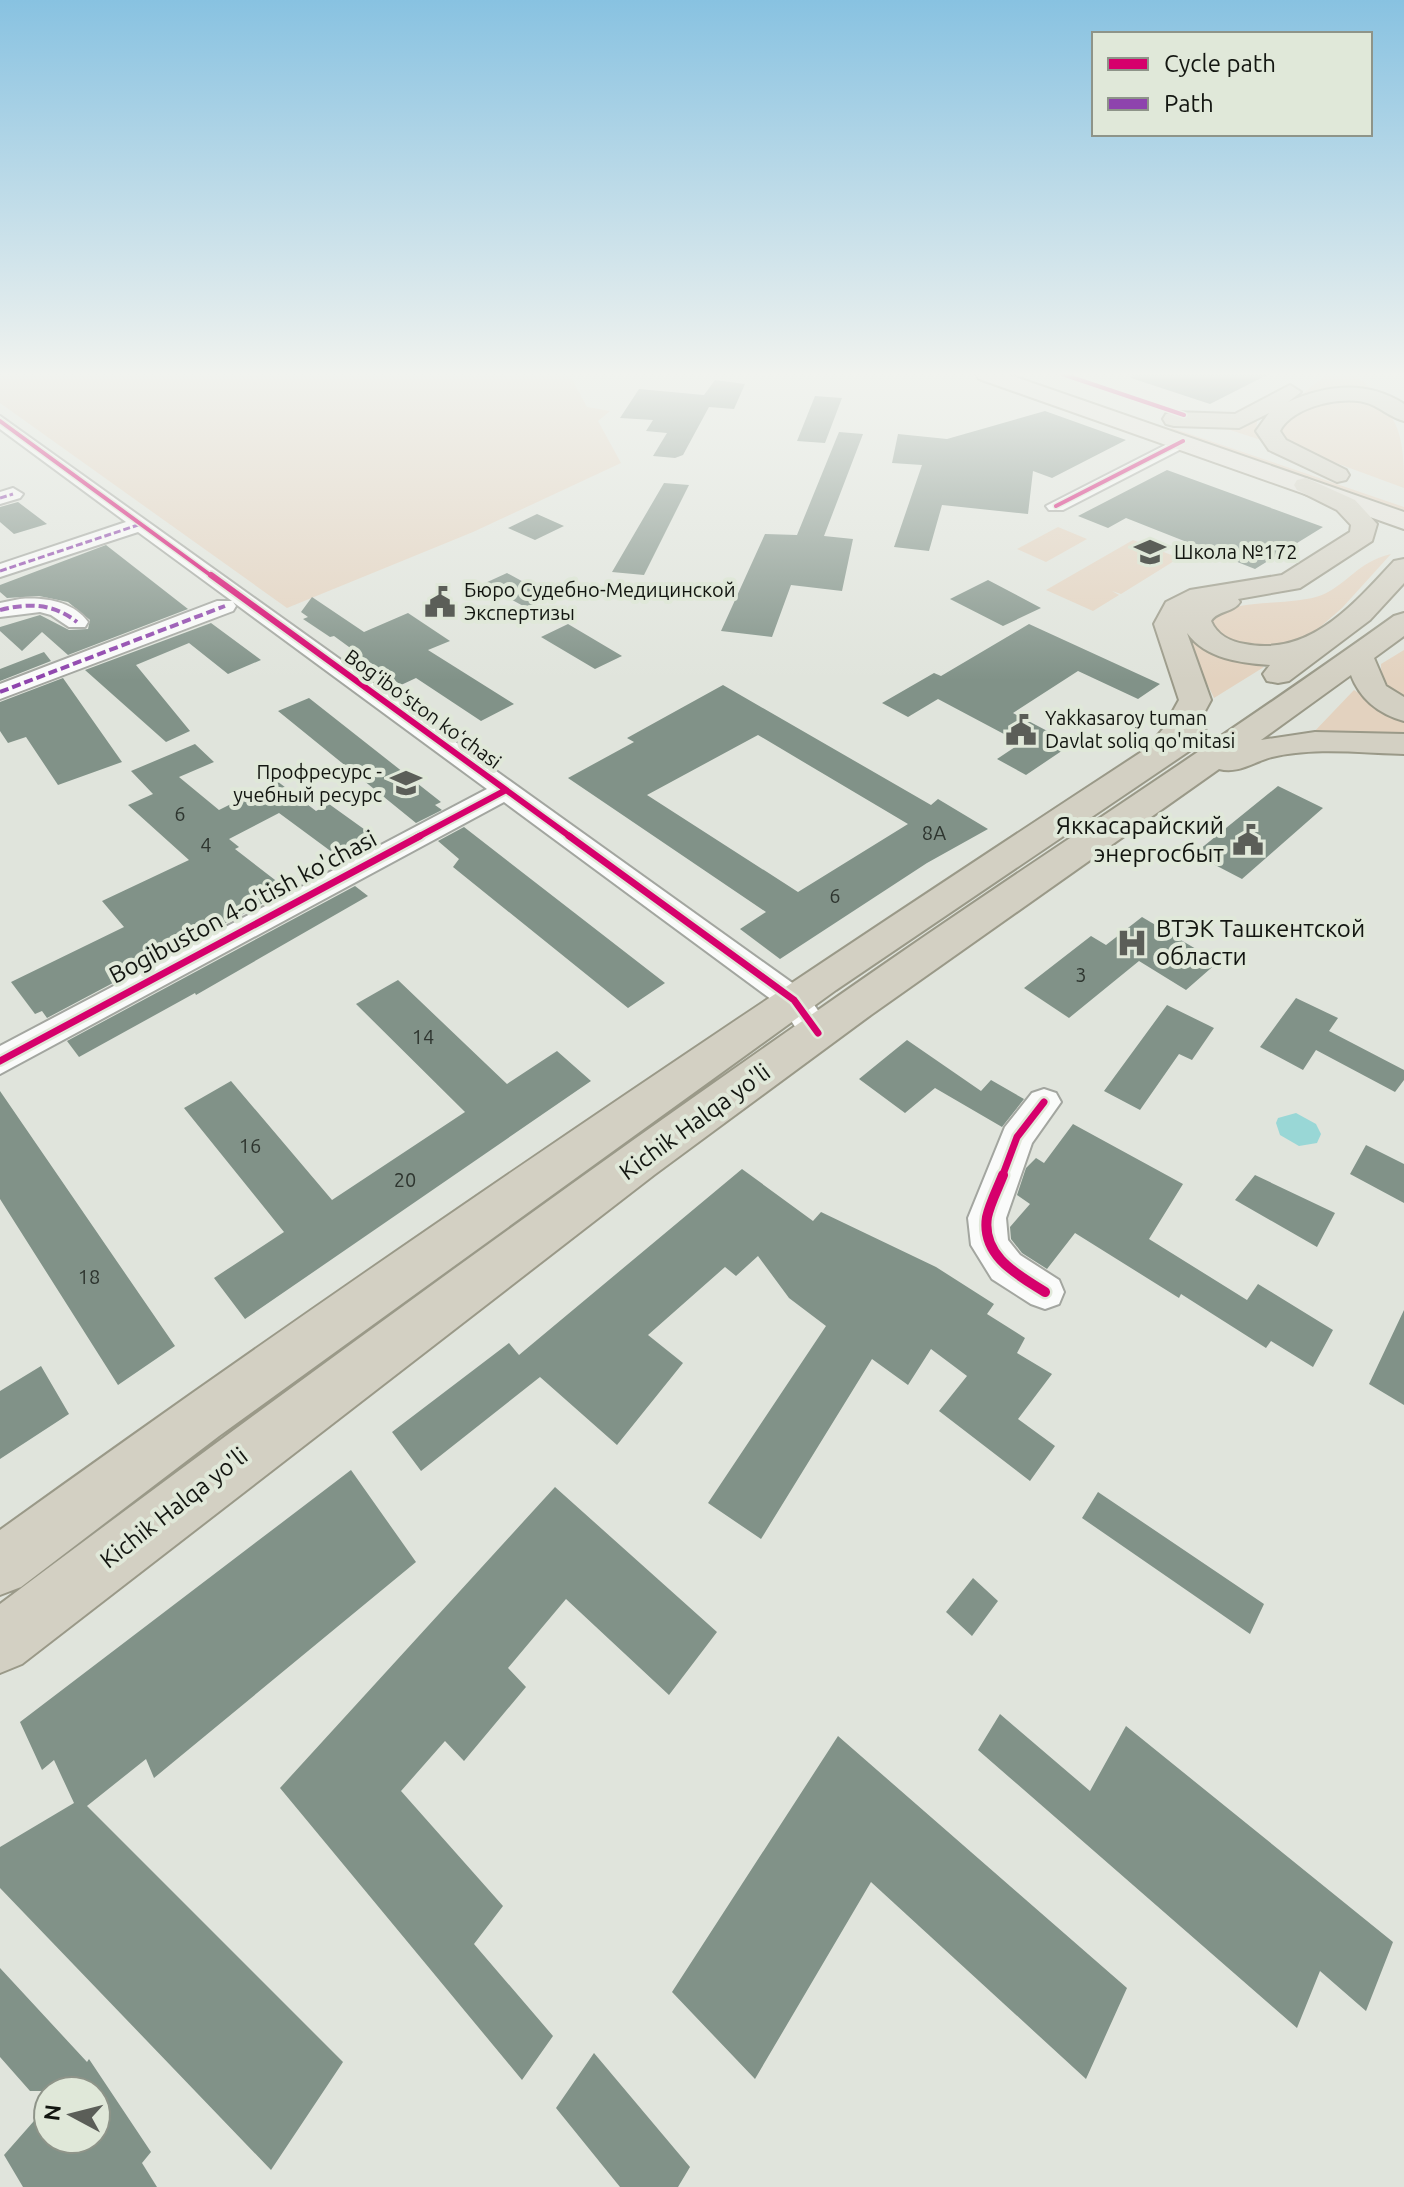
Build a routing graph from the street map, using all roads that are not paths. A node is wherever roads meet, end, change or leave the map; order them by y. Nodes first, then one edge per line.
1 (56, 476) edge
2 (69, 476) edge
3 (1104, 476) edge
4 (1285, 476) edge
5 (1340, 476) edge
6 (1306, 485) junction
7 (1404, 498) edge
8 (1056, 506) dead end
9 (1404, 521) edge
10 (132, 527) junction
11 (1404, 550) edge
12 (1404, 567) edge
13 (0, 571) edge
14 (225, 606) junction
15 (0, 610) edge
16 (77, 622) dead end
17 (1404, 622) edge
18 (1324, 641) junction
19 (1358, 655) junction
20 (0, 692) edge
21 (1404, 711) edge
22 (1404, 744) edge
23 (1148, 766) junction
24 (496, 795) junction
25 (1115, 827) junction
26 (795, 1016) junction
27 (0, 1061) edge
28 (1044, 1102) dead end
29 (1045, 1292) dead end
30 (0, 1566) edge
31 (0, 1642) edge

1 - 10 street, Bogʻiboʻston koʻchasi
2 - 10 street, Bogʻiboʻston koʻchasi
3 - 8 street
4 - 6 main road
5 - 7 main road
6 - 9 main road
6 - 23 highway
10 - 13 street
10 - 14 street, Bogʻiboʻston koʻchasi
10 - 24 street, Bogʻiboʻston koʻchasi
11 - 18 highway
12 - 18 highway, Kichik Halqa yo'li
14 - 20 street
14 - 24 street, Bogʻiboʻston koʻchasi
15 - 16 street
17 - 19 highway, Kichik Halqa yo'li
18 - 23 highway, Kichik Halqa yo'li
19 - 21 highway
19 - 25 highway, Kichik Halqa yo'li
22 - 25 highway
23 - 26 highway, Kichik Halqa yo'li
24 - 26 street, Bogʻiboʻston koʻchasi
24 - 27 street, Bogibuston 4-o'tish ko'chasi
25 - 26 highway, Kichik Halqa yo'li
26 - 30 highway, Kichik Halqa yo'li
26 - 31 highway, Kichik Halqa yo'li
28 - 29 street

